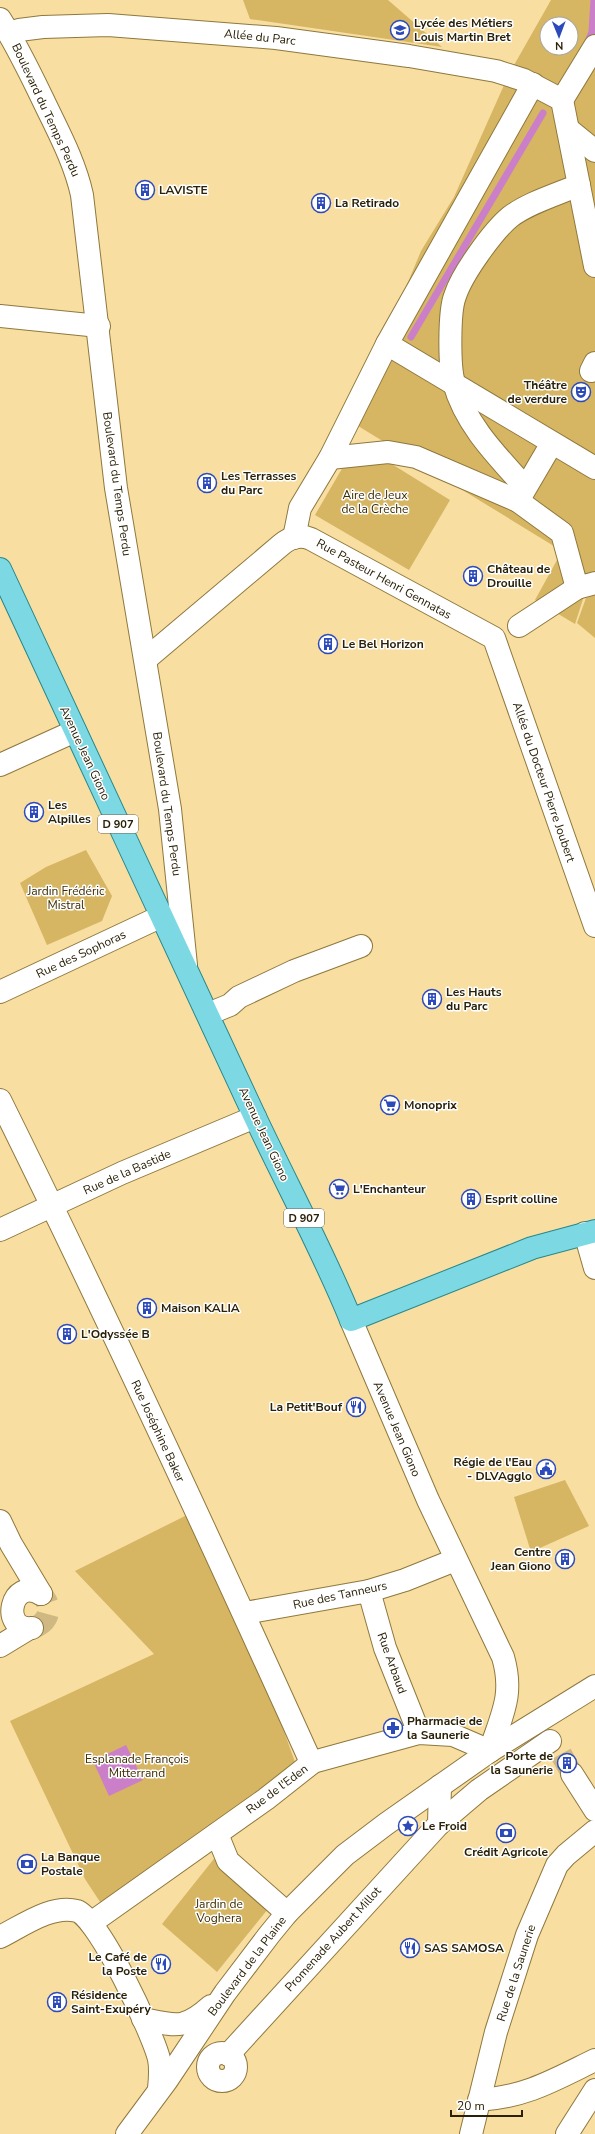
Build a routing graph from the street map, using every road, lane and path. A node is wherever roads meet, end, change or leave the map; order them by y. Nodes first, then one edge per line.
1 (5, 26) edge
2 (595, 46) edge
3 (533, 84) junction
4 (562, 100) junction
5 (568, 129) junction
6 (595, 151) edge
7 (579, 185) junction
8 (595, 266) edge
9 (0, 316) edge
10 (99, 326) junction
11 (387, 344) junction
12 (454, 383) junction
13 (552, 442) junction
14 (330, 458) junction
15 (595, 468) edge
16 (522, 494) junction
17 (294, 538) junction
18 (0, 570) edge
19 (586, 585) edge
20 (519, 626) dead end
21 (494, 638) joint
22 (146, 660) junction
23 (75, 731) junction
24 (0, 765) edge
25 (162, 916) junction
26 (595, 926) edge
27 (361, 946) dead end
28 (186, 965) junction
29 (0, 992) edge
30 (208, 1014) junction
31 (0, 1100) edge
32 (255, 1117) junction
33 (52, 1206) junction
34 (0, 1230) edge
35 (590, 1232) edge
36 (595, 1268) edge
37 (352, 1320) junction
38 (0, 1521) edge
39 (11, 1544) junction
40 (455, 1560) junction
41 (369, 1591) junction
42 (19, 1594) junction
43 (245, 1613) junction
44 (25, 1626) junction
45 (0, 1640) edge
46 (0, 1646) edge
47 (591, 1688) edge
48 (536, 1722) junction
49 (418, 1733) junction
50 (490, 1751) junction
51 (313, 1762) junction
52 (572, 1774) tunnel mouth
53 (440, 1786) junction
54 (595, 1810) edge
55 (439, 1824) junction
56 (595, 1830) edge
57 (217, 1834) junction
58 (287, 1913) junction
59 (91, 1923) junction
60 (0, 1937) edge
61 (225, 1993) junction
62 (143, 2019) junction
63 (228, 2055) dead end
64 (595, 2060) edge
65 (159, 2089) junction
66 (595, 2090) edge
67 (478, 2100) junction
68 (126, 2134) edge
69 (471, 2134) edge
70 (567, 2134) edge

1 - 3 street, Allée du Parc
1 - 10 street, Boulevard du Temps Perdu
2 - 4 street
3 - 4 street, Allée du Parc
3 - 11 street
4 - 5 street
5 - 6 street
5 - 7 street
7 - 8 street
7 - 12 street
9 - 10 street
10 - 22 street, Boulevard du Temps Perdu
11 - 12 street
11 - 14 street
12 - 13 street
12 - 16 street
13 - 15 street
13 - 16 street
14 - 16 street
14 - 17 street
16 - 19 street
17 - 21 street, Rue Pasteur Henri Gennatas
17 - 22 street
18 - 23 main road, Avenue Jean Giono / D 907
19 - 20 street
21 - 26 street, Allée du Docteur Pierre Joubert
22 - 28 street, Boulevard du Temps Perdu
23 - 24 street
23 - 25 main road, Avenue Jean Giono / D 907
25 - 28 main road, Avenue Jean Giono / D 907
25 - 29 street, Rue des Sophoras
27 - 30 street
28 - 30 main road, Avenue Jean Giono / D 907
30 - 32 main road, Avenue Jean Giono / D 907
31 - 33 street, Rue Joséphine Baker
32 - 33 street, Rue de la Bastide
32 - 37 main road, Avenue Jean Giono / D 907
33 - 34 street, Rue de la Bastide
33 - 43 street, Rue Joséphine Baker
35 - 36 street
35 - 37 main road
37 - 40 street, Avenue Jean Giono
38 - 39 street
39 - 42 street
39 - 42 street
40 - 41 street, Rue des Tanneurs
40 - 50 street, Avenue Jean Giono
41 - 43 street, Rue des Tanneurs
41 - 49 street, Rue Arbaud
42 - 44 street
43 - 51 street, Rue Joséphine Baker
44 - 45 street
44 - 46 street
47 - 48 street, Boulevard de la Plaine
48 - 50 street, Boulevard de la Plaine
48 - 55 street, Promenade Aubert Millot
49 - 50 street, Rue de l'Eden
49 - 51 street, Rue de l'Eden
50 - 53 street, Boulevard de la Plaine
51 - 57 street, Rue de l'Eden
52 - 54 street
53 - 55 street
53 - 58 street, Boulevard de la Plaine
55 - 63 street, Promenade Aubert Millot
56 - 67 street, Rue de la Saunerie
57 - 58 street
57 - 59 street, Rue de l'Eden
58 - 61 street, Boulevard de la Plaine
59 - 60 street
59 - 62 street
61 - 62 street
61 - 65 street, Boulevard de la Plaine
62 - 65 street
64 - 67 street
65 - 68 street, Boulevard de la Plaine
66 - 70 street
67 - 69 street, Rue de la Saunerie

